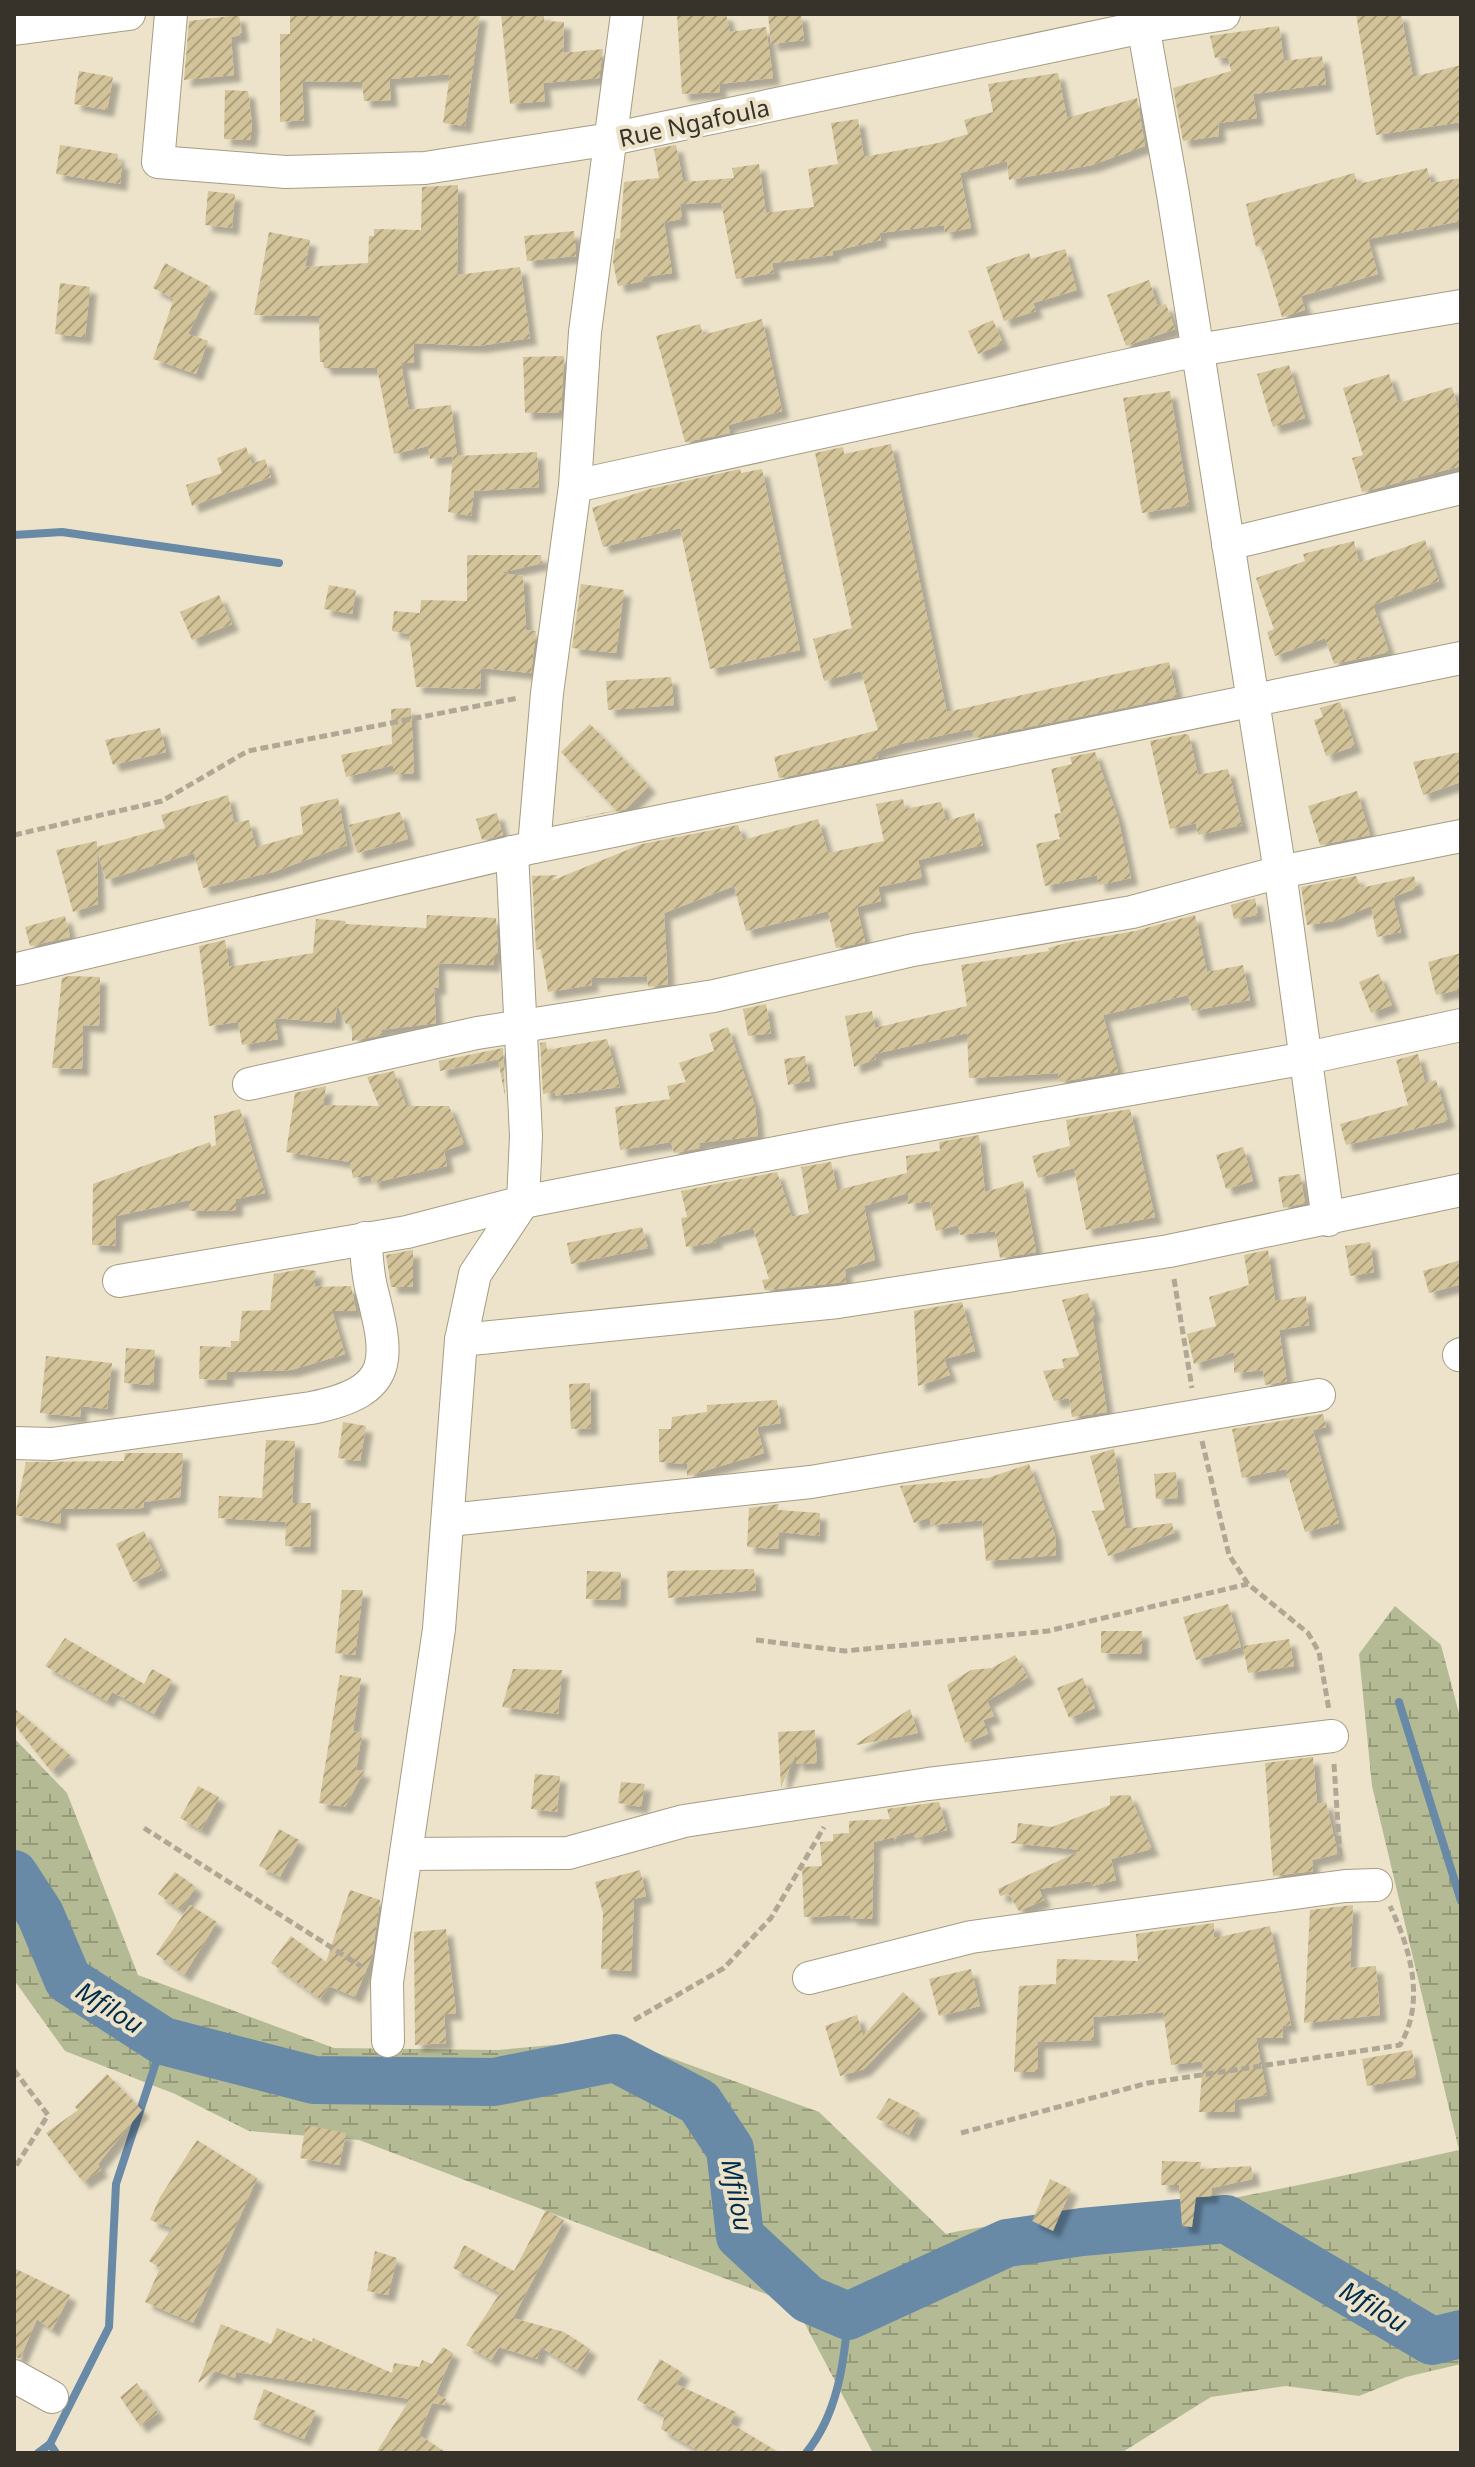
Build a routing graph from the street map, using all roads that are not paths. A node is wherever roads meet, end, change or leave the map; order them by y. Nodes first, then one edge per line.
1 (129, 14) edge
2 (171, 14) edge
3 (627, 14) edge
4 (1224, 14) edge
5 (1142, 20) edge
6 (14, 29) edge
7 (611, 139) junction
8 (1461, 306) edge
9 (1198, 350) junction
10 (575, 486) junction
11 (1461, 488) edge
12 (1228, 544) junction
13 (1461, 658) edge
14 (1253, 701) junction
15 (1461, 836) edge
16 (523, 850) junction
17 (1280, 872) junction
18 (17, 969) dead end
19 (519, 1025) junction
20 (1461, 1025) edge
21 (1307, 1058) junction
22 (249, 1084) dead end
23 (1461, 1190) edge
24 (523, 1202) junction
25 (1328, 1220) junction
26 (365, 1238) junction
27 (119, 1281) dead end
28 (461, 1340) junction
29 (1319, 1395) dead end
30 (14, 1443) edge
31 (449, 1520) junction
32 (1332, 1736) road end
33 (406, 1854) junction
34 (1360, 1886) road end
35 (809, 1978) dead end
36 (388, 2041) dead end
37 (14, 2376) edge
38 (52, 2397) dead end

1 - 6 street
2 - 7 street, Rue Ngafoula
3 - 7 street
4 - 5 street, Rue Ngafoula
5 - 7 street, Rue Ngafoula
5 - 9 street
7 - 10 street
8 - 9 street
9 - 10 street
9 - 12 street
10 - 16 street
11 - 12 street
12 - 14 street
13 - 14 street
14 - 16 street
14 - 17 street
15 - 17 street
16 - 18 street
16 - 19 street
17 - 19 street
17 - 21 street
19 - 22 street
19 - 24 street
20 - 21 street
21 - 24 street
21 - 25 street
23 - 25 street
24 - 26 street
24 - 28 street
25 - 28 street
26 - 27 street
26 - 30 street
28 - 31 street
29 - 31 street
31 - 33 street
32 - 33 street
33 - 36 street
34 - 35 street
37 - 38 street

